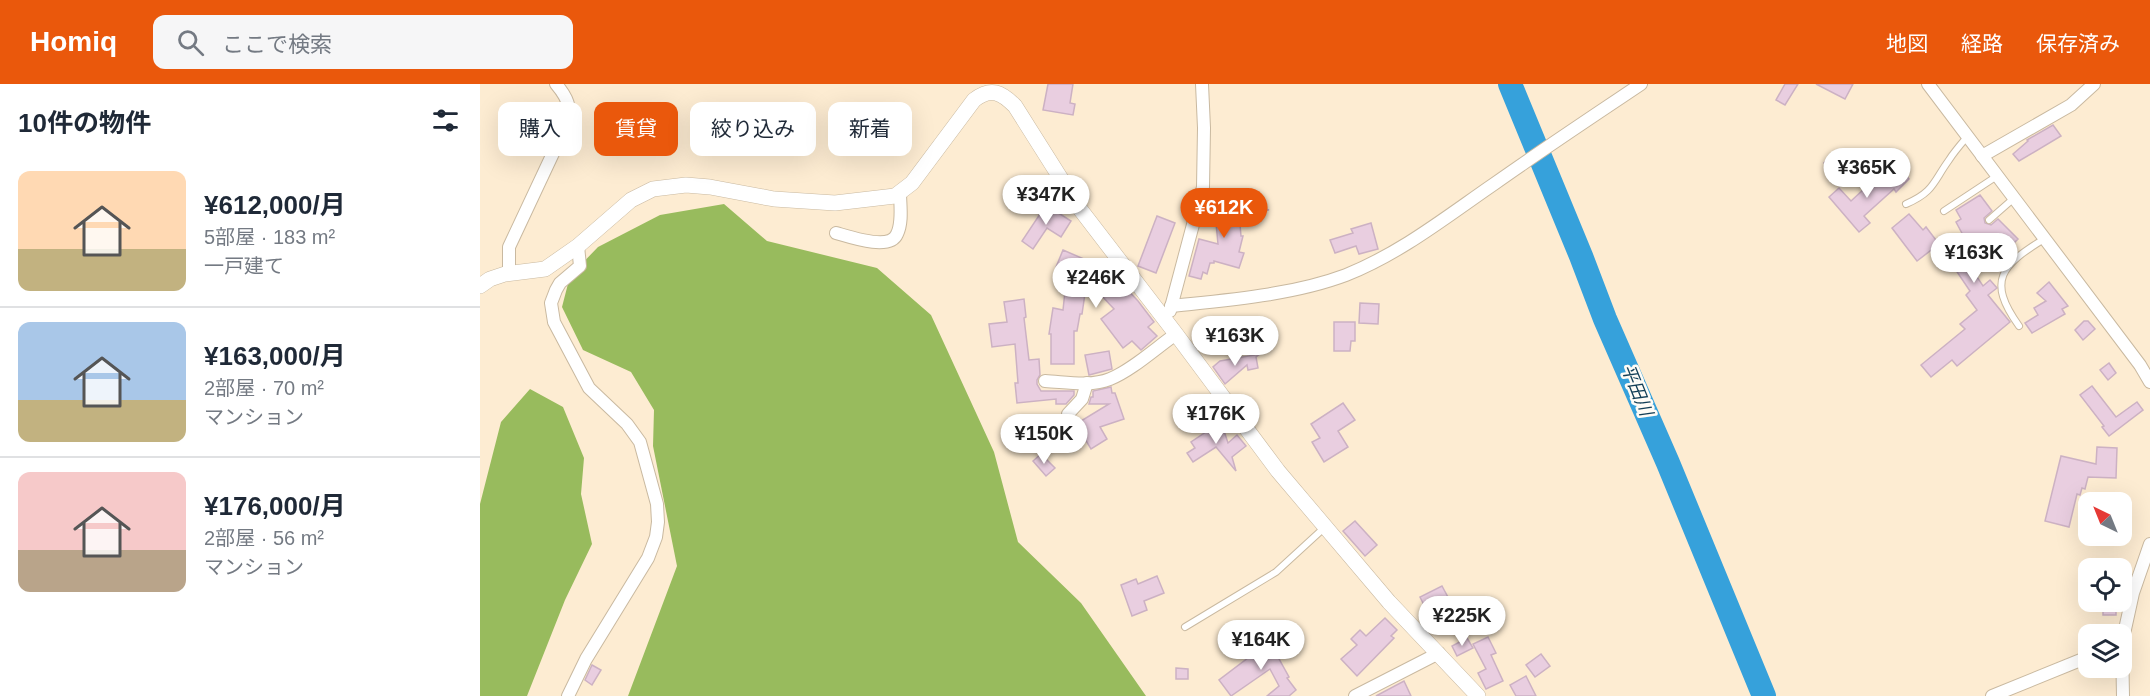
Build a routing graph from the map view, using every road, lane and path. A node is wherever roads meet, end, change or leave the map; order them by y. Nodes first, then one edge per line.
1 (556, 84) edge
2 (1202, 84) edge
3 (1641, 84) edge
4 (1928, 84) edge
5 (2094, 84) edge
6 (1968, 136) junction
7 (1983, 156) junction
8 (1997, 176) junction
9 (900, 192) junction
10 (2013, 199) junction
11 (1906, 204) dead end
12 (1944, 211) dead end
13 (1989, 220) dead end
14 (836, 233) dead end
15 (2044, 239) junction
16 (578, 246) junction
17 (509, 274) junction
18 (480, 286) edge
19 (1171, 306) junction
20 (2019, 326) dead end
21 (1172, 329) junction
22 (1045, 381) dead end
23 (2150, 382) edge
24 (1087, 383) junction
25 (1068, 414) dead end
26 (1325, 527) junction
27 (2149, 550) edge
28 (2126, 624) edge
29 (1185, 627) dead end
30 (1439, 653) junction
31 (2078, 661) edge
32 (2122, 678) edge
33 (568, 696) edge
34 (1355, 696) edge
35 (1478, 696) edge
36 (1992, 696) edge
37 (2123, 696) edge

1 - 17 street
2 - 19 street
3 - 19 street
4 - 6 street
5 - 7 street
6 - 7 street
6 - 11 lane
7 - 8 street
8 - 10 street
8 - 12 lane
9 - 14 street
9 - 16 street
9 - 21 street
10 - 13 lane
10 - 15 street
15 - 20 lane
15 - 23 street
16 - 17 street
16 - 33 street
17 - 18 street
19 - 21 street
21 - 24 street
21 - 26 street
22 - 24 street
24 - 25 street
26 - 29 lane
26 - 30 street
27 - 28 street
30 - 34 street
30 - 35 street
31 - 36 street
32 - 37 street

